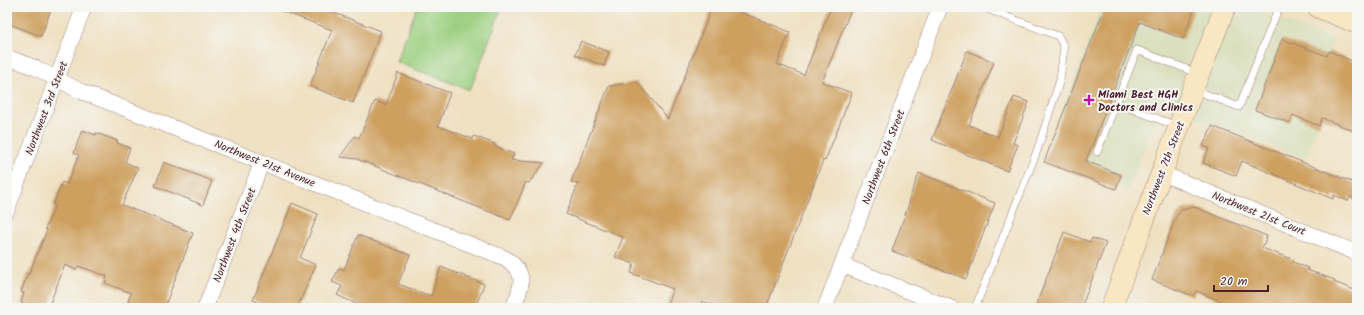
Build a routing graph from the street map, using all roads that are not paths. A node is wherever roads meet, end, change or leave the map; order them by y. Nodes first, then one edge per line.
1 (84, 7) edge
2 (940, 7) edge
3 (982, 7) edge
4 (1225, 7) edge
5 (1279, 7) edge
6 (1318, 7) edge
7 (1357, 23) edge
8 (7, 57) edge
9 (57, 79) junction
10 (1196, 82) junction
11 (1116, 103) junction
12 (1179, 126) junction
13 (1097, 152) dead end
14 (262, 162) junction
15 (1161, 173) junction
16 (7, 210) edge
17 (1357, 253) edge
18 (842, 265) junction
19 (205, 308) edge
20 (513, 308) edge
21 (825, 308) edge
22 (951, 308) edge
23 (974, 308) edge
24 (1111, 308) edge

1 - 9 street, Northwest 3rd Street
2 - 18 street, Northwest 6th Street
3 - 23 lane
4 - 10 main road, Northwest 7th Street
5 - 10 lane
6 - 7 main road
8 - 9 street, Northwest 21st Avenue
9 - 14 street, Northwest 21st Avenue
9 - 16 street, Northwest 3rd Street
10 - 11 lane
10 - 12 main road, Northwest 7th Street
11 - 12 lane
11 - 13 lane
12 - 15 main road, Northwest 7th Street
14 - 19 street, Northwest 4th Street
14 - 20 street, Northwest 21st Avenue
15 - 17 street, Northwest 21st Court
15 - 24 main road, Northwest 7th Street
18 - 21 street, Northwest 6th Street
18 - 22 street

